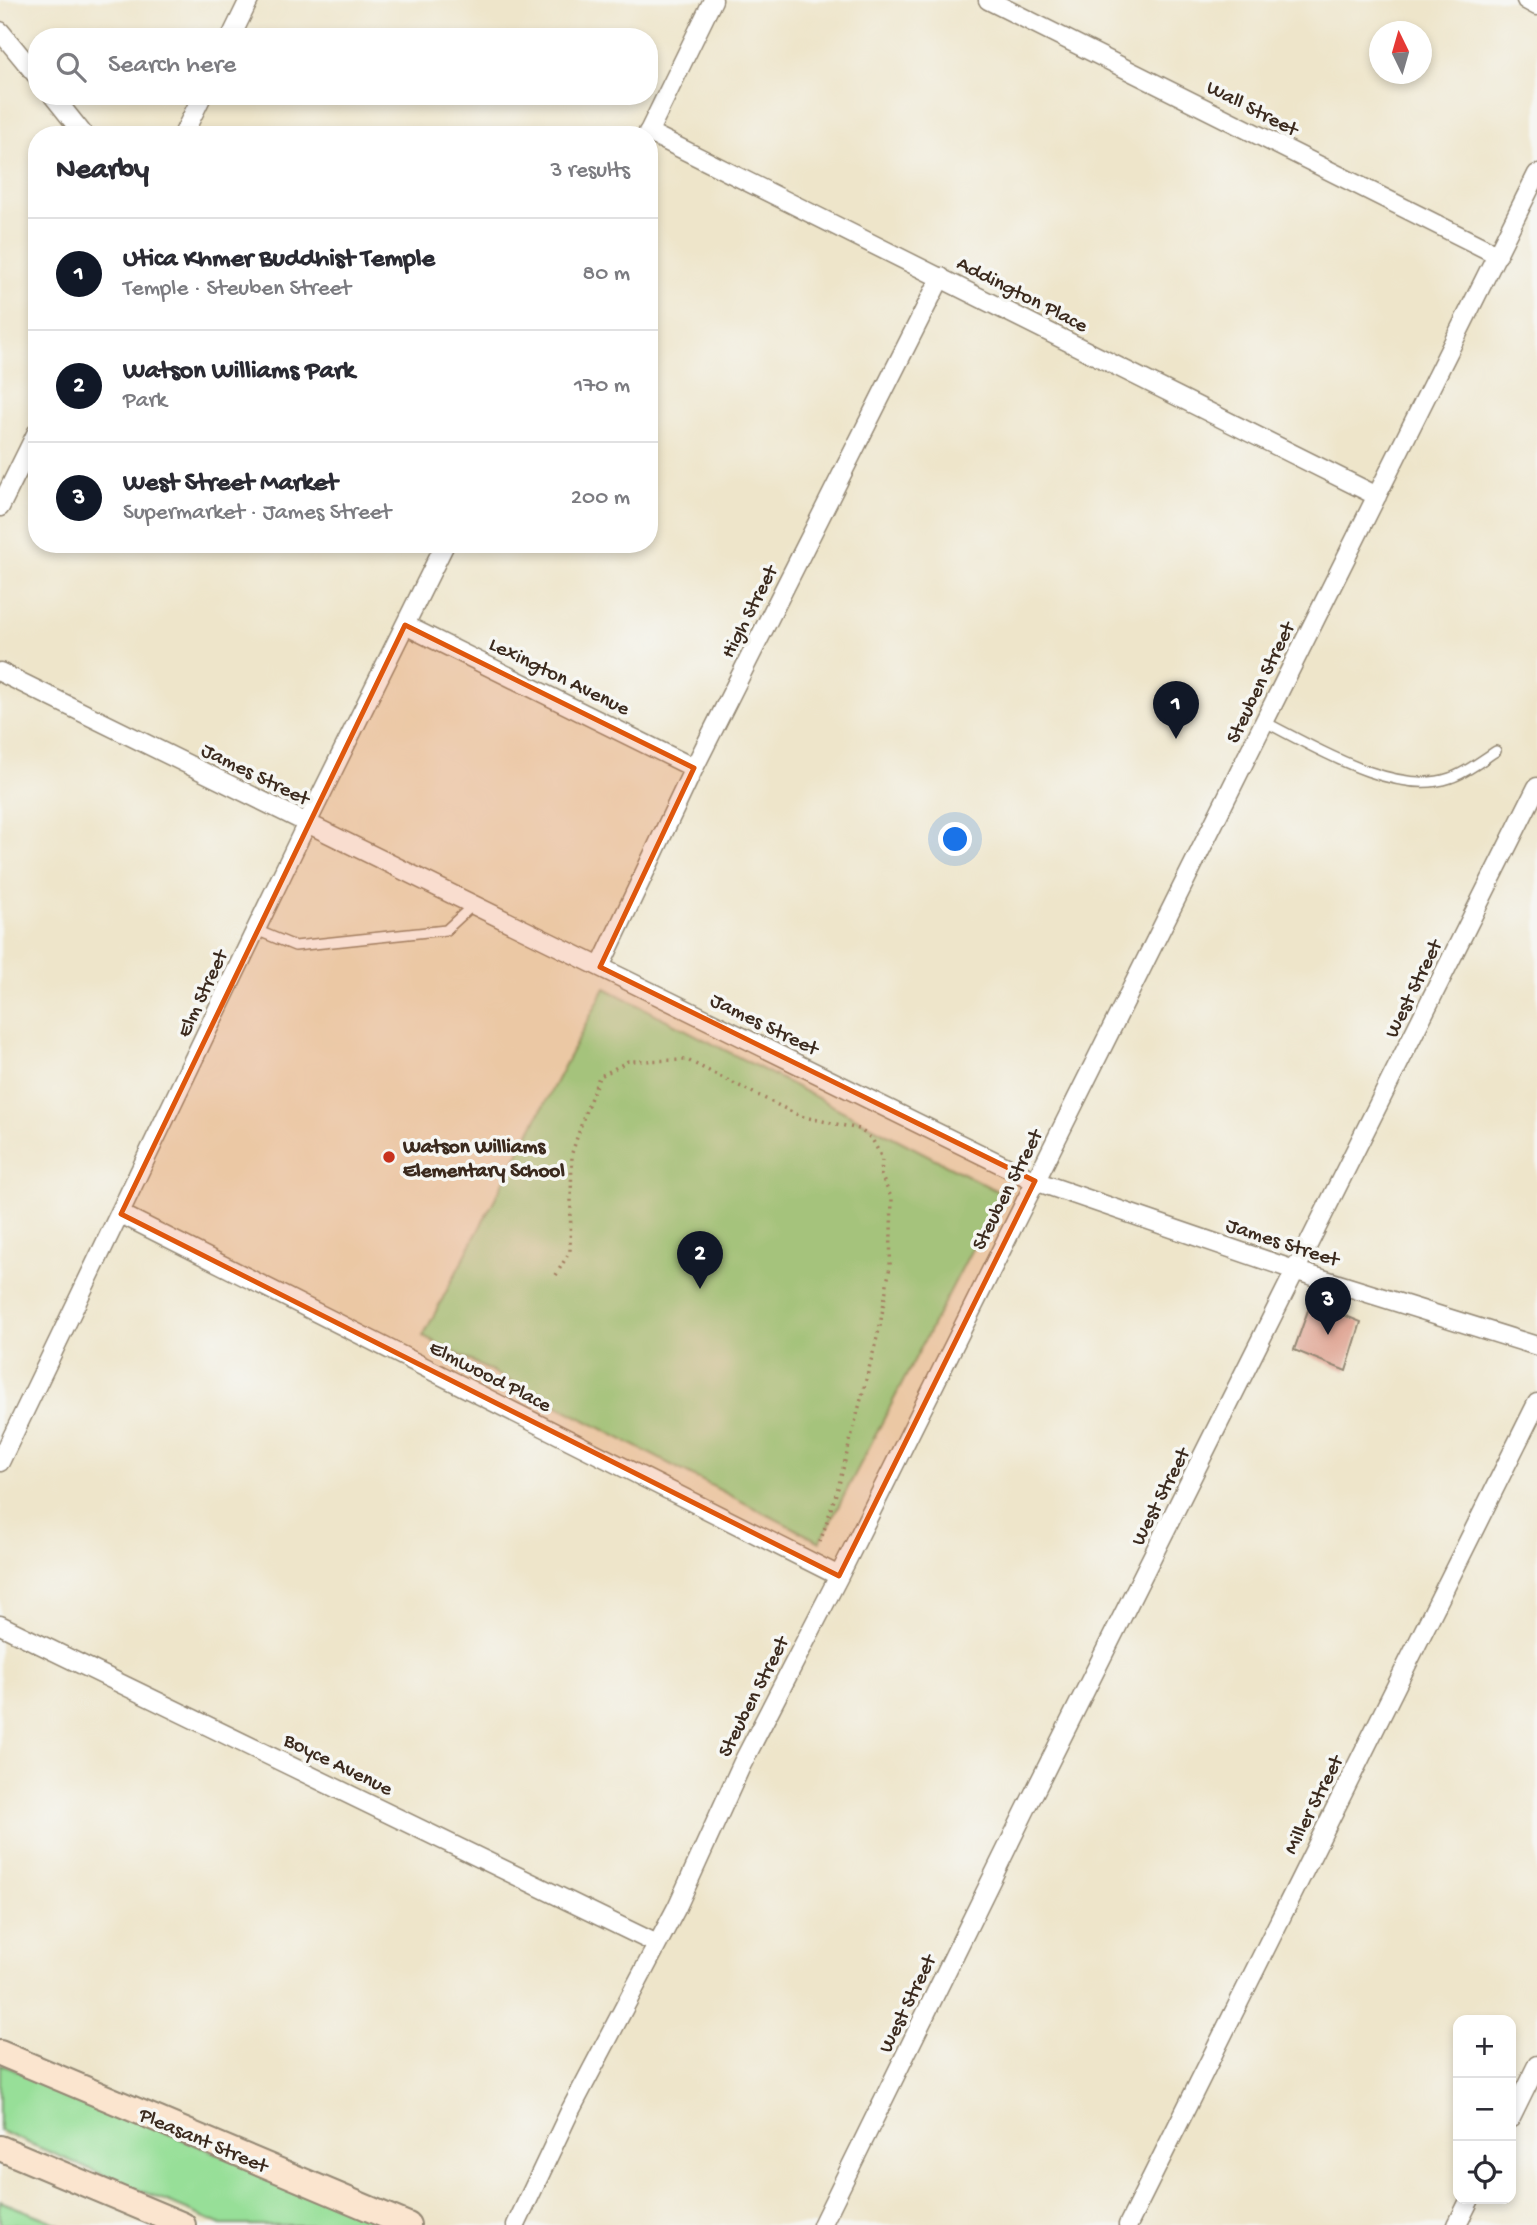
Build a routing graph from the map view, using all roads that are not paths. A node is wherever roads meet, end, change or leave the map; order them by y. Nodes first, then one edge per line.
1 (249, 0) edge
2 (713, 0) edge
3 (988, 0) edge
4 (1526, 0) edge
5 (1537, 6) edge
6 (235, 28) edge
7 (0, 31) edge
8 (28, 65) edge
9 (60, 105) edge
10 (198, 105) edge
11 (77, 126) edge
12 (187, 126) edge
13 (652, 126) edge
14 (658, 139) edge
15 (1537, 174) edge
16 (1498, 255) junction
17 (941, 277) junction
18 (28, 450) edge
19 (1377, 496) junction
20 (0, 507) edge
21 (441, 553) edge
22 (405, 625) junction
23 (0, 672) edge
24 (1265, 722) junction
25 (1496, 751) dead end
26 (694, 768) junction
27 (1537, 787) edge
28 (307, 823) junction
29 (473, 905) junction
30 (256, 930) junction
31 (600, 967) junction
32 (1035, 1181) junction
33 (121, 1214) junction
34 (1297, 1271) junction
35 (1537, 1346) edge
36 (1537, 1403) edge
37 (0, 1462) edge
38 (839, 1576) junction
39 (0, 1625) edge
40 (657, 1944) junction
41 (0, 2053) edge
42 (1537, 2065) edge
43 (1516, 2108) edge
44 (0, 2148) edge
45 (1468, 2204) edge
46 (183, 2225) edge
47 (408, 2225) edge
48 (516, 2225) edge
49 (821, 2225) edge
50 (1128, 2225) edge
51 (1457, 2225) edge

1 - 6 street
2 - 13 street
3 - 16 street, Wall Street
4 - 5 street
7 - 8 street
9 - 11 street
10 - 12 street
14 - 17 street, Addington Place
15 - 16 street, Steuben Street
16 - 19 street, Steuben Street
17 - 19 street, Addington Place
17 - 26 street, High Street
18 - 20 street
19 - 24 street, Steuben Street
21 - 22 street, Elm Street
22 - 26 street, Lexington Avenue
22 - 28 street, Elm Street
23 - 28 street, James Street
24 - 25 lane
24 - 32 street, Steuben Street
26 - 31 street, High Street
27 - 34 street, West Street
28 - 29 street, James Street
28 - 30 street, Elm Street
29 - 30 lane
29 - 31 street, James Street
30 - 33 street, Elm Street
31 - 32 street, James Street
32 - 34 street, James Street
32 - 38 street, Steuben Street
33 - 37 street, Elm Street
33 - 38 street, Elmwood Place
34 - 35 street, James Street
34 - 49 street, West Street
36 - 50 street, Miller Street
38 - 40 street, Steuben Street
39 - 40 street, Boyce Avenue
40 - 48 street, Steuben Street
41 - 47 street, Pleasant Street
42 - 43 street
44 - 46 street
45 - 51 street

